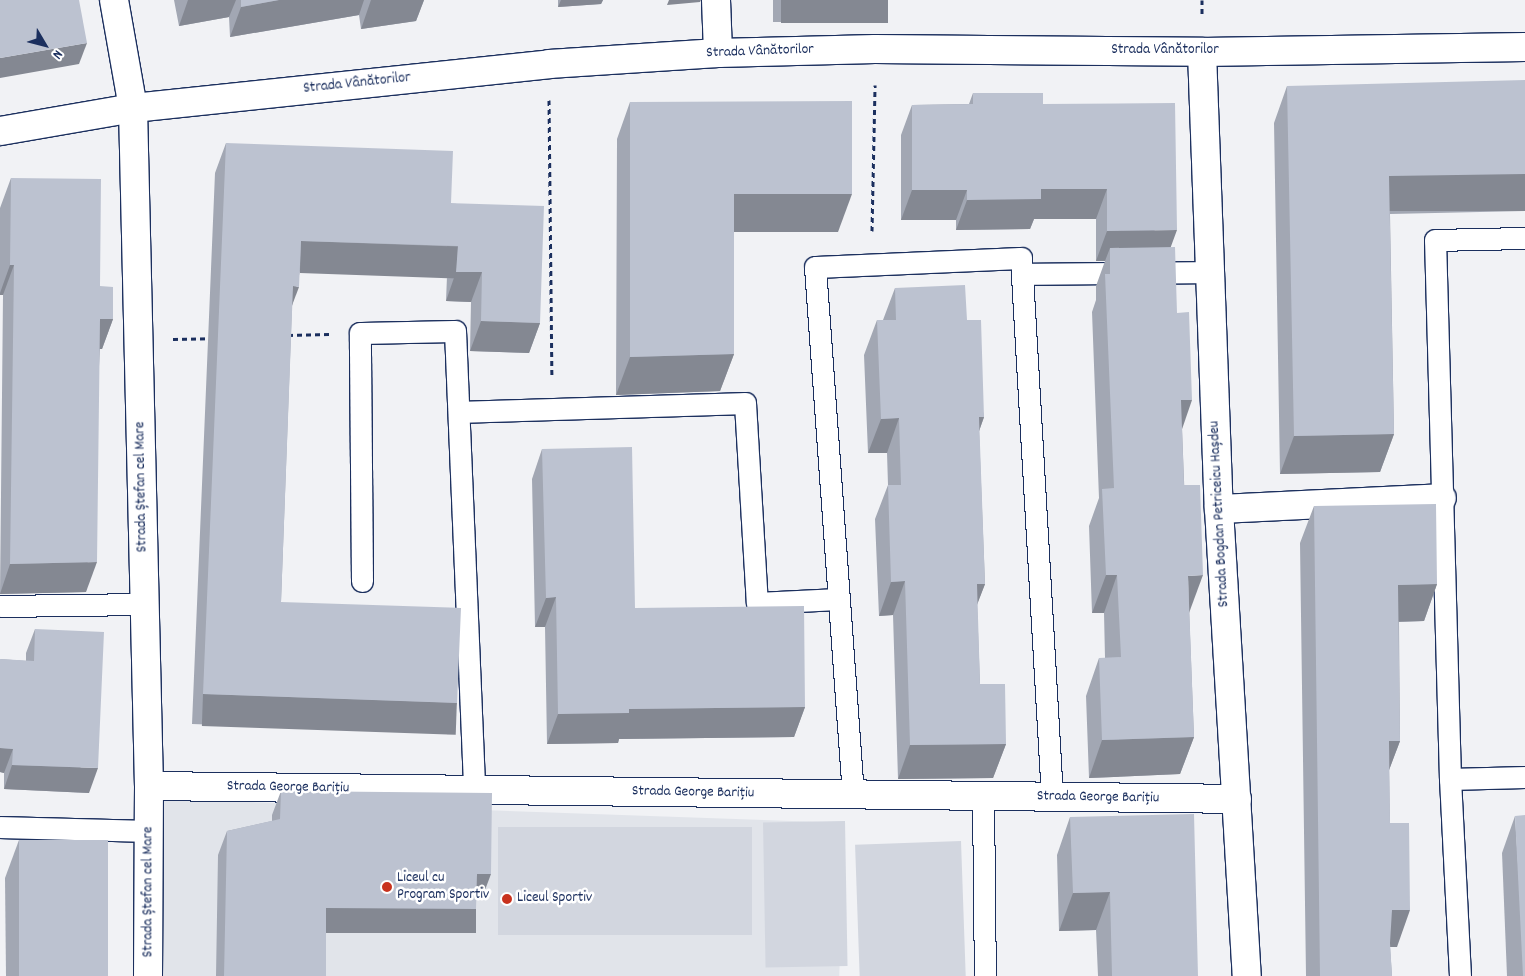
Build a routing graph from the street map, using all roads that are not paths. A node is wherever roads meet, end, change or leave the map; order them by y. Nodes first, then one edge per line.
1 (114, 0) edge
2 (716, 0) edge
3 (1525, 47) edge
4 (1202, 52) junction
5 (718, 53) junction
6 (133, 108) junction
7 (0, 131) edge
8 (1525, 238) edge
9 (1208, 272) junction
10 (1022, 274) junction
11 (459, 412) junction
12 (1442, 498) junction
13 (1219, 509) junction
14 (362, 581) dead end
15 (838, 599) junction
16 (145, 604) junction
17 (0, 606) edge
18 (1525, 777) edge
19 (1450, 779) junction
20 (149, 786) junction
21 (474, 790) junction
22 (853, 795) junction
23 (983, 796) junction
24 (1052, 797) junction
25 (1237, 799) junction
26 (0, 827) edge
27 (149, 831) junction
28 (148, 976) edge
29 (985, 976) edge
30 (1246, 976) edge
31 (1460, 976) edge

1 - 6 street, Strada Ștefan cel Mare
2 - 5 street
3 - 4 street, Strada Vânătorilor
4 - 5 street, Strada Vânătorilor
4 - 9 street, Strada Bogdan Petriceicu Hașdeu
5 - 6 street, Strada Vânătorilor
6 - 7 street, Strada Vânătorilor
6 - 16 street, Strada Ștefan cel Mare
8 - 12 lane
9 - 10 lane
9 - 13 street, Strada Bogdan Petriceicu Hașdeu
10 - 15 lane
10 - 24 lane
11 - 14 lane
11 - 15 lane
11 - 21 lane
12 - 13 street
12 - 19 lane
13 - 25 street, Strada Bogdan Petriceicu Hașdeu
15 - 22 lane
16 - 17 lane
16 - 20 street, Strada Ștefan cel Mare
18 - 19 lane
19 - 31 lane
20 - 21 street, Strada George Barițiu
20 - 27 street, Strada Ștefan cel Mare
21 - 22 street, Strada George Barițiu
22 - 23 street, Strada George Barițiu
23 - 24 street, Strada George Barițiu
23 - 29 lane
24 - 25 street, Strada George Barițiu
25 - 30 street, Strada Bogdan Petriceicu Hașdeu
26 - 27 lane
27 - 28 street, Strada Ștefan cel Mare

